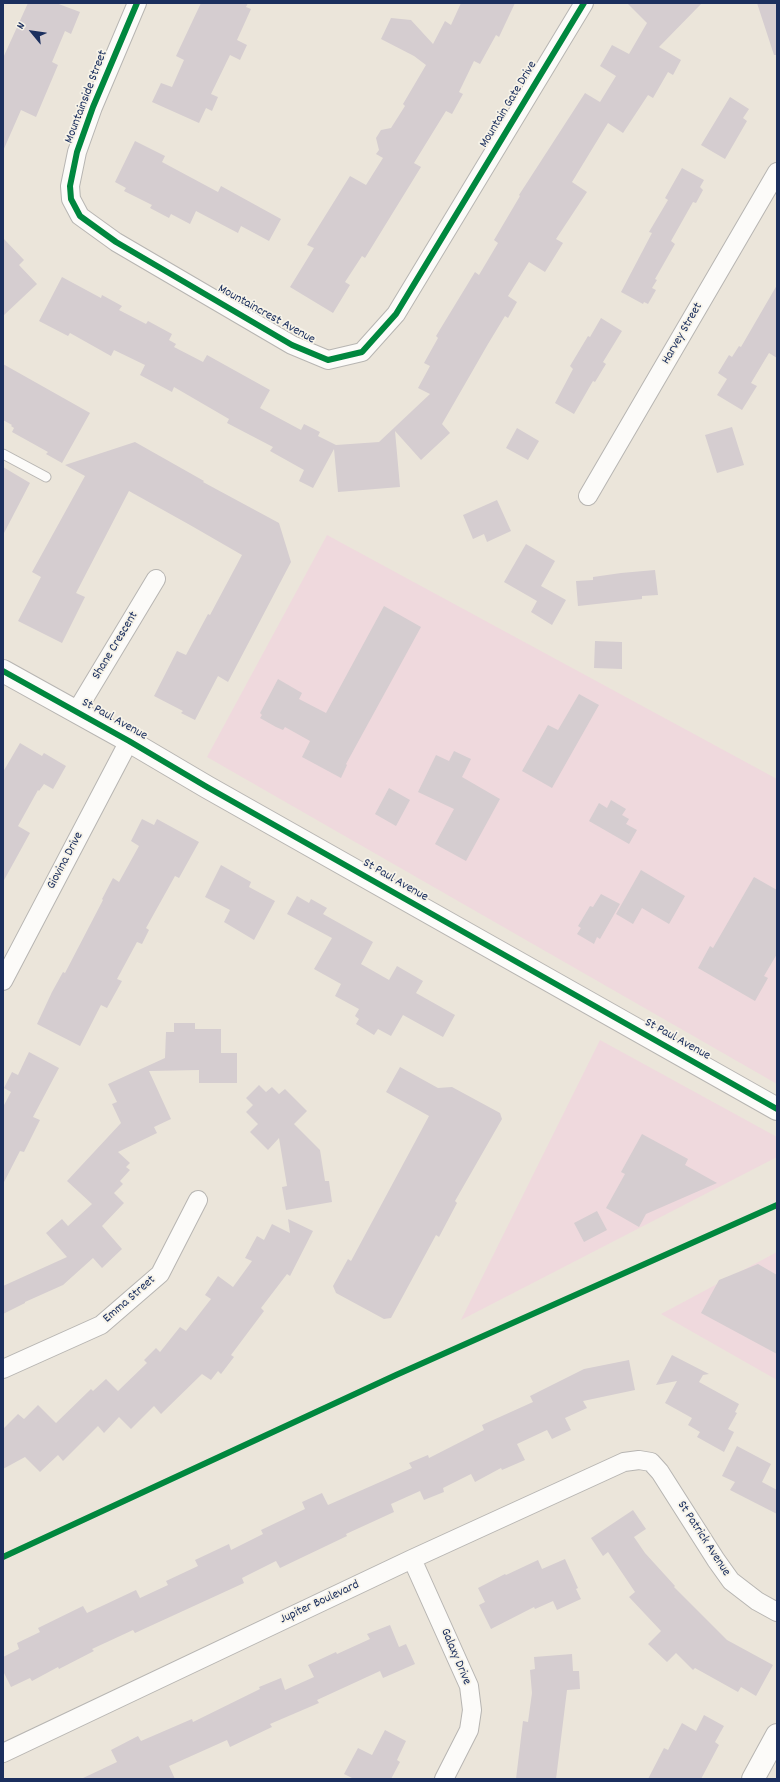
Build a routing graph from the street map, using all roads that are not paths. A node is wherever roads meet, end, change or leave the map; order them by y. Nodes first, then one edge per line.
1 (137, 3) edge
2 (584, 3) edge
3 (777, 172) edge
4 (453, 219) joint
5 (189, 285) joint
6 (3, 454) edge
7 (46, 477) dead end
8 (588, 496) dead end
9 (156, 580) dead end
10 (3, 672) edge
11 (76, 712) junction
12 (129, 741) junction
13 (3, 981) edge
14 (777, 1109) edge
15 (198, 1200) dead end
16 (3, 1369) edge
17 (639, 1460) joint
18 (412, 1559) junction
19 (777, 1612) edge
20 (777, 1735) edge
21 (3, 1753) edge
22 (444, 1779) edge
23 (753, 1779) edge

1 - 5 street, Mountainside Street
2 - 4 street, Mountain Gate Drive
3 - 8 street, Harvey Street
4 - 5 street, Mountaincrest Avenue
6 - 7 lane
9 - 11 street, Shane Crescent
10 - 11 main road, St Paul Avenue
11 - 12 main road, St Paul Avenue
12 - 13 street, Giovina Drive
12 - 14 main road, St Paul Avenue
15 - 16 street, Emma Street
17 - 18 street, Jupiter Boulevard
17 - 19 street, St Patrick Avenue
18 - 21 street, Jupiter Boulevard
18 - 22 street, Galaxy Drive
20 - 23 main road

